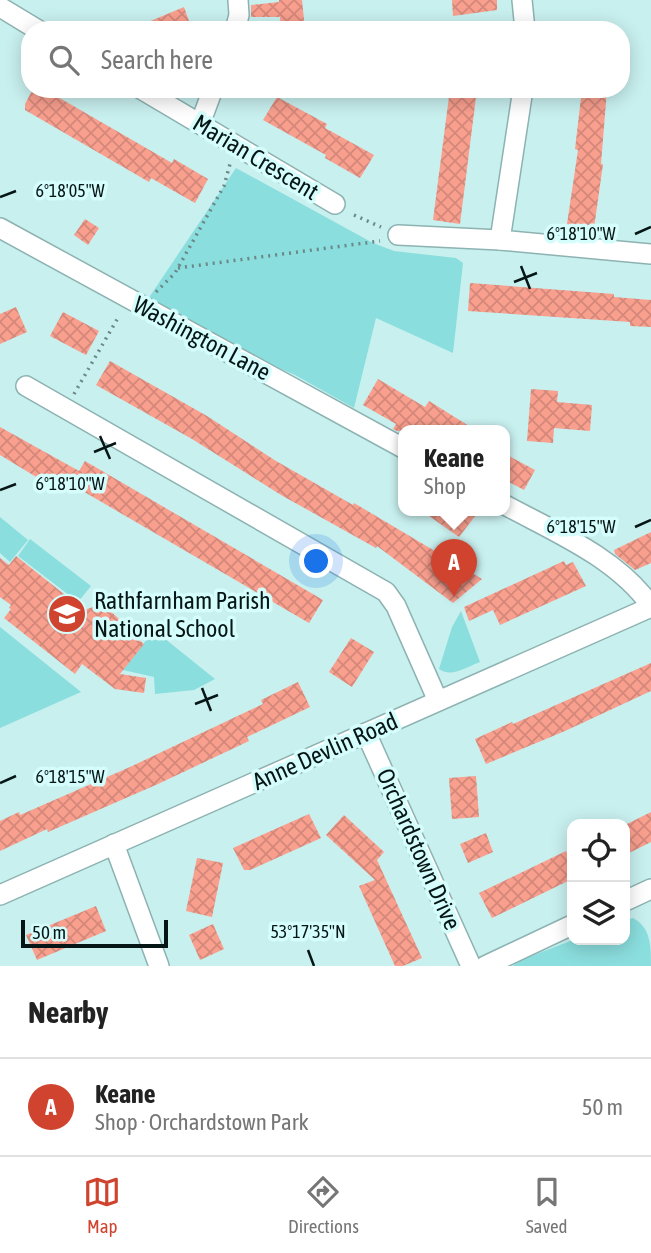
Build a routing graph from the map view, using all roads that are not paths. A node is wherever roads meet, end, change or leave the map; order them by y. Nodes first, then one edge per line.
1 (238, 0) edge
2 (522, 0) edge
3 (0, 8) edge
4 (22, 21) edge
5 (237, 21) edge
6 (524, 21) edge
7 (156, 98) edge
8 (210, 98) edge
9 (522, 98) edge
10 (200, 124) junction
11 (335, 204) dead end
12 (0, 228) edge
13 (387, 235) road end
14 (500, 240) junction
15 (651, 254) edge
16 (26, 386) dead end
17 (398, 445) edge
18 (510, 508) edge
19 (651, 606) edge
20 (438, 701) junction
21 (366, 733) junction
22 (114, 844) junction
23 (651, 889) edge
24 (0, 895) edge
25 (630, 899) edge
26 (567, 927) edge
27 (159, 966) edge
28 (471, 966) edge
29 (485, 966) edge

1 - 5 street
2 - 6 street
3 - 4 street
7 - 10 street, Marian Crescent
8 - 10 street
9 - 14 street
10 - 11 street, Marian Crescent
12 - 17 street, Washington Lane
13 - 14 street
14 - 15 street
16 - 20 street
18 - 19 street
19 - 20 street, Anne Devlin Road
20 - 21 street, Anne Devlin Road
21 - 22 street, Anne Devlin Road
21 - 28 street, Orchardstown Drive
22 - 24 street, Anne Devlin Road
22 - 27 street
23 - 25 street
26 - 29 street

